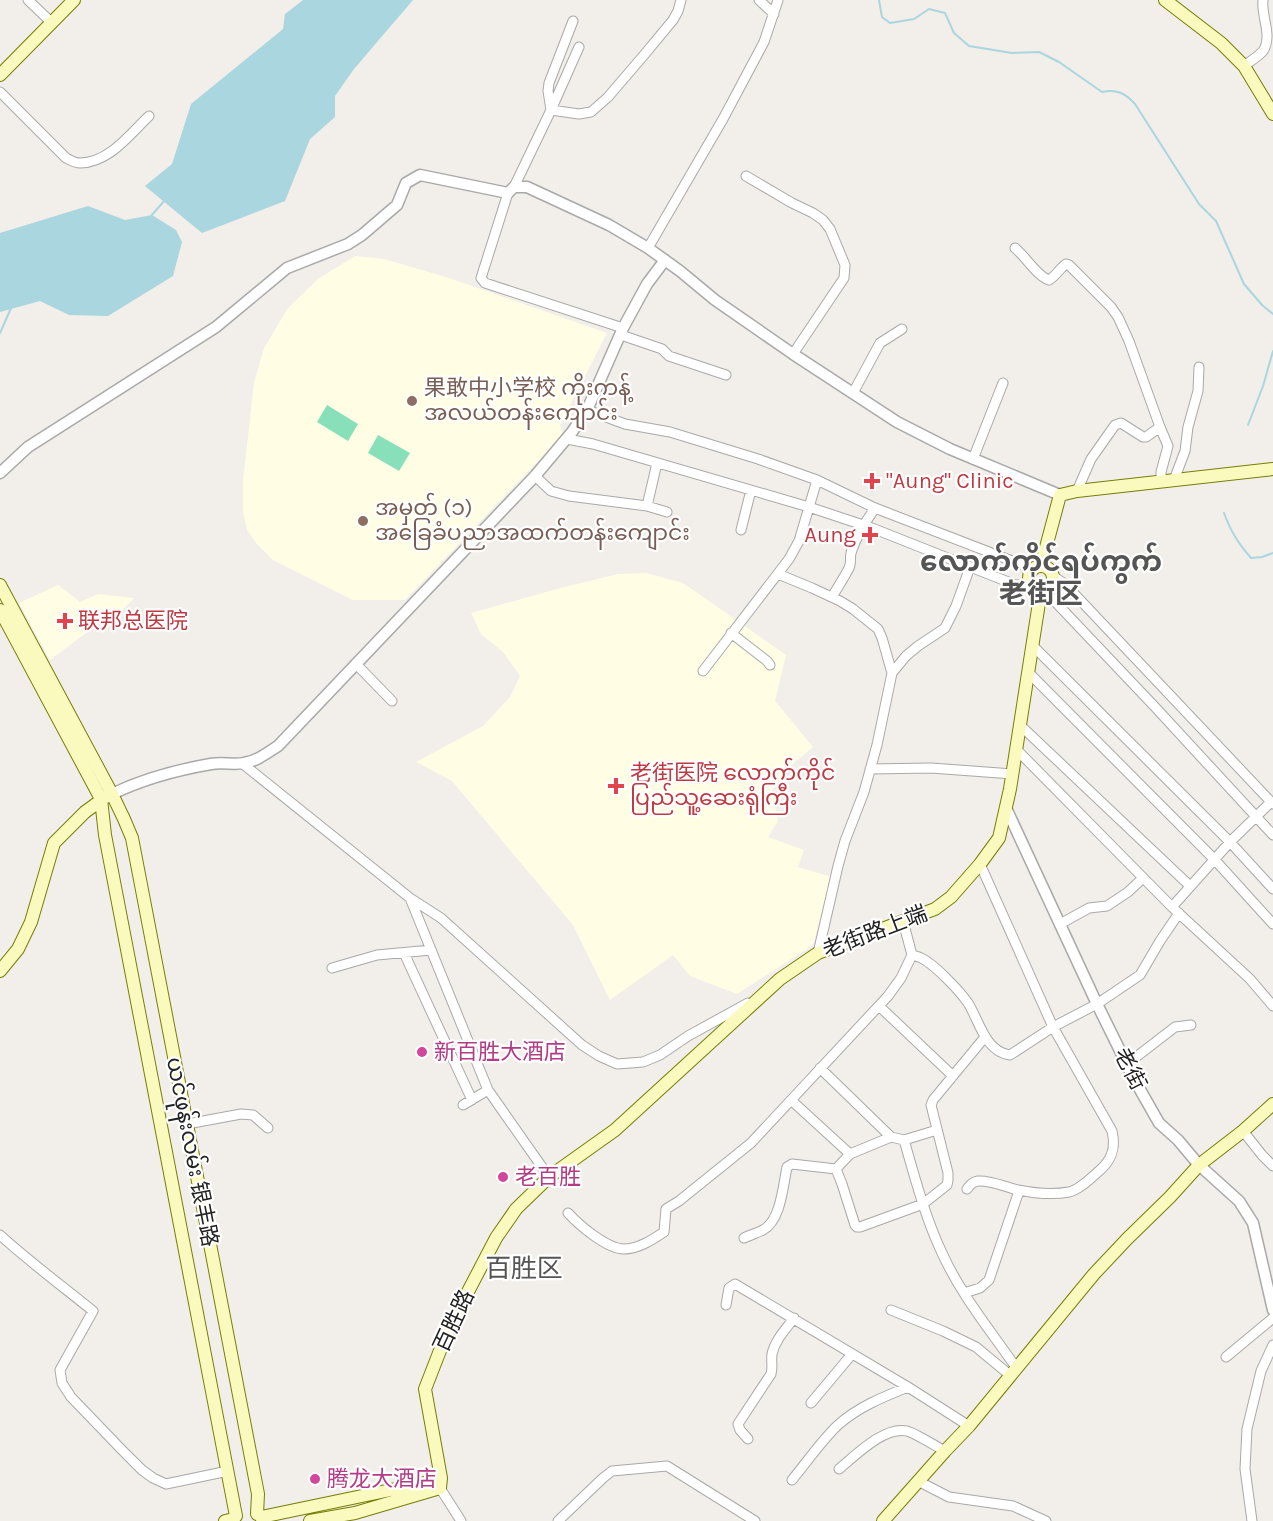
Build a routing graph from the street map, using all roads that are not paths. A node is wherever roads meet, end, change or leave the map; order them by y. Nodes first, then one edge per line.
1 (28, 0) edge
2 (74, 0) edge
3 (681, 0) edge
4 (759, 0) edge
5 (778, 0) edge
6 (1165, 0) edge
7 (1263, 0) edge
8 (774, 14) junction
9 (573, 21) dead end
10 (51, 22) junction
11 (579, 46) dead end
12 (1244, 66) junction
13 (0, 75) edge
14 (0, 92) edge
15 (552, 110) junction
16 (1273, 114) edge
17 (148, 116) dead end
18 (746, 176) dead end
19 (511, 190) junction
20 (648, 248) junction
21 (1015, 248) dead end
22 (665, 260) junction
23 (902, 329) dead end
24 (622, 332) junction
25 (793, 354) junction
26 (1199, 367) dead end
27 (726, 375) dead end
28 (1003, 383) dead end
29 (854, 393) junction
30 (587, 410) junction
31 (1160, 427) junction
32 (567, 439) junction
33 (973, 459) junction
34 (657, 463) junction
35 (1273, 469) edge
36 (0, 473) edge
37 (535, 476) junction
38 (817, 480) junction
39 (1174, 480) junction
40 (1161, 482) junction
41 (752, 490) junction
42 (1077, 491) junction
43 (1060, 495) junction
44 (646, 506) junction
45 (809, 507) junction
46 (875, 508) junction
47 (667, 512) dead end
48 (864, 525) junction
49 (741, 530) dead end
50 (970, 567) junction
51 (1037, 567) junction
52 (778, 574) junction
53 (1053, 576) junction
54 (0, 585) edge
55 (1039, 589) junction
56 (832, 597) junction
57 (0, 610) edge
58 (731, 633) junction
59 (1033, 646) junction
60 (356, 664) junction
61 (770, 665) dead end
62 (704, 671) dead end
63 (1029, 673) junction
64 (892, 674) junction
65 (392, 701) dead end
66 (1021, 726) junction
67 (1017, 750) junction
68 (243, 764) junction
69 (870, 769) junction
70 (1013, 774) junction
71 (107, 797) junction
72 (1272, 803) edge
73 (1006, 808) junction
74 (1255, 817) junction
75 (1273, 836) edge
76 (1230, 842) junction
77 (1214, 859) junction
78 (980, 864) junction
79 (1143, 878) junction
80 (1190, 886) junction
81 (1273, 889) edge
82 (410, 898) junction
83 (1175, 910) junction
84 (903, 921) junction
85 (1060, 924) junction
86 (1273, 924) edge
87 (431, 950) junction
88 (404, 953) junction
89 (818, 953) junction
90 (912, 956) junction
91 (332, 968) dead end
92 (0, 971) edge
93 (759, 998) junction
94 (1097, 1004) junction
95 (879, 1006) junction
96 (1273, 1006) edge
97 (1191, 1024) dead end
98 (1053, 1027) junction
99 (985, 1037) junction
100 (1127, 1064) junction
101 (820, 1068) junction
102 (952, 1076) junction
103 (489, 1090) junction
104 (472, 1100) junction
105 (791, 1100) junction
106 (1273, 1104) edge
107 (463, 1105) dead end
108 (187, 1124) junction
109 (268, 1128) dead end
110 (937, 1130) junction
111 (1243, 1131) junction
112 (891, 1137) junction
113 (903, 1140) junction
114 (850, 1155) junction
115 (1199, 1165) junction
116 (1273, 1166) edge
117 (836, 1168) junction
118 (549, 1177) junction
119 (967, 1189) dead end
120 (1019, 1191) junction
121 (923, 1204) junction
122 (568, 1213) dead end
123 (0, 1235) edge
124 (744, 1238) dead end
125 (964, 1293) junction
126 (726, 1305) dead end
127 (891, 1310) dead end
128 (1273, 1310) edge
129 (794, 1318) junction
130 (1273, 1318) edge
131 (1273, 1345) edge
132 (852, 1354) junction
133 (1227, 1357) dead end
134 (1014, 1373) junction
135 (908, 1387) junction
136 (811, 1404) dead end
137 (969, 1426) junction
138 (748, 1439) dead end
139 (945, 1451) junction
140 (839, 1469) dead end
141 (228, 1471) junction
142 (792, 1480) dead end
143 (918, 1481) junction
144 (438, 1483) junction
145 (260, 1517) edge
146 (740, 1517) edge
147 (232, 1519) edge
148 (310, 1521) edge
149 (460, 1521) edge
150 (558, 1521) edge
151 (754, 1521) edge
152 (883, 1521) edge
153 (1046, 1521) edge
154 (1252, 1521) edge

1 - 10 street
2 - 10 main road
3 - 15 street
4 - 8 street
5 - 8 street
6 - 12 main road
7 - 12 street
8 - 20 street
9 - 15 street
10 - 13 main road
11 - 15 street
12 - 16 main road
14 - 17 street
15 - 19 street
18 - 25 street
19 - 20 street
19 - 24 street
19 - 36 street
20 - 22 street
21 - 31 street
22 - 24 street
22 - 25 street
23 - 29 street
24 - 27 street
24 - 30 street
25 - 29 street
26 - 39 street
28 - 33 street
29 - 33 street
30 - 32 street
30 - 38 street
31 - 40 street
31 - 42 street
32 - 34 street
32 - 37 street
33 - 43 street
34 - 41 street
34 - 44 street
35 - 39 main road
37 - 44 street
37 - 60 street
38 - 45 street
38 - 46 street
39 - 40 main road
40 - 42 main road
41 - 45 street
41 - 49 street
42 - 43 main road
43 - 51 main road
44 - 47 street
45 - 48 street
45 - 52 street
46 - 48 street
46 - 51 street
48 - 50 street
48 - 56 street
50 - 55 street
50 - 64 street
51 - 53 main road
51 - 55 main road
52 - 56 street
52 - 58 street
53 - 55 main road
53 - 72 street
54 - 71 main road
55 - 59 main road, 老街路上端
55 - 74 street
56 - 64 street
57 - 71 main road
58 - 61 street
58 - 62 street
59 - 63 main road, 老街路上端
59 - 76 street
60 - 65 street
60 - 68 street
63 - 66 main road, 老街路上端
63 - 77 street
64 - 69 street
66 - 67 main road, 老街路上端
66 - 80 street
67 - 70 main road, 老街路上端
67 - 79 street
68 - 71 street
68 - 82 street
69 - 70 street
69 - 89 street
70 - 73 main road, 老街路上端
71 - 92 main road
71 - 108 main road, ယင်ဖုန်းလမ်း 银丰路
71 - 141 main road, ယင်ဖုန်းလမ်း 银丰路
72 - 74 street
73 - 78 main road, 老街路上端
73 - 85 street, 老街
74 - 75 street
74 - 76 street
76 - 77 street
76 - 81 street
77 - 80 street
77 - 86 street
78 - 84 main road, 老街路上端
78 - 98 street
79 - 83 street
79 - 85 street
80 - 83 street
82 - 87 street
82 - 93 street
83 - 94 street
83 - 96 street
84 - 89 main road, 老街路上端
84 - 90 street
85 - 94 street, 老街
87 - 88 street
87 - 103 street
88 - 91 street
88 - 104 street
89 - 93 main road, 老街路上端
90 - 95 street
90 - 99 street
93 - 118 main road, 老街路上端
94 - 98 street
94 - 100 street, 老街
95 - 101 street
95 - 102 street
97 - 100 street
98 - 99 street
98 - 120 street
99 - 102 street
100 - 115 street, 老街
101 - 105 street
101 - 112 street
102 - 110 street
103 - 104 street
103 - 118 street
104 - 107 street
105 - 114 street
105 - 122 street
106 - 111 main road
108 - 109 street
108 - 145 main road, ယင်ဖုန်းလမ်း 银丰路
110 - 113 street
110 - 121 street
111 - 115 main road
111 - 116 street
112 - 113 street
112 - 114 street
113 - 121 street
114 - 117 street
115 - 128 street, 老街
115 - 134 main road
117 - 121 street
117 - 124 street
118 - 144 main road, 百胜路
119 - 120 street
120 - 125 street
121 - 125 street
123 - 141 street
125 - 134 street
126 - 129 street
127 - 134 street
129 - 132 street
129 - 138 street
130 - 133 street
131 - 154 street
132 - 135 street
132 - 136 street
134 - 137 main road
135 - 137 street
135 - 142 street
137 - 139 main road
139 - 140 street
139 - 143 main road
141 - 147 main road, ယင်ဖုန်းလမ်း 银丰路
143 - 152 main road
143 - 153 street
144 - 145 main road
144 - 148 main road
144 - 149 street
145 - 147 main road
146 - 150 street
146 - 151 street

